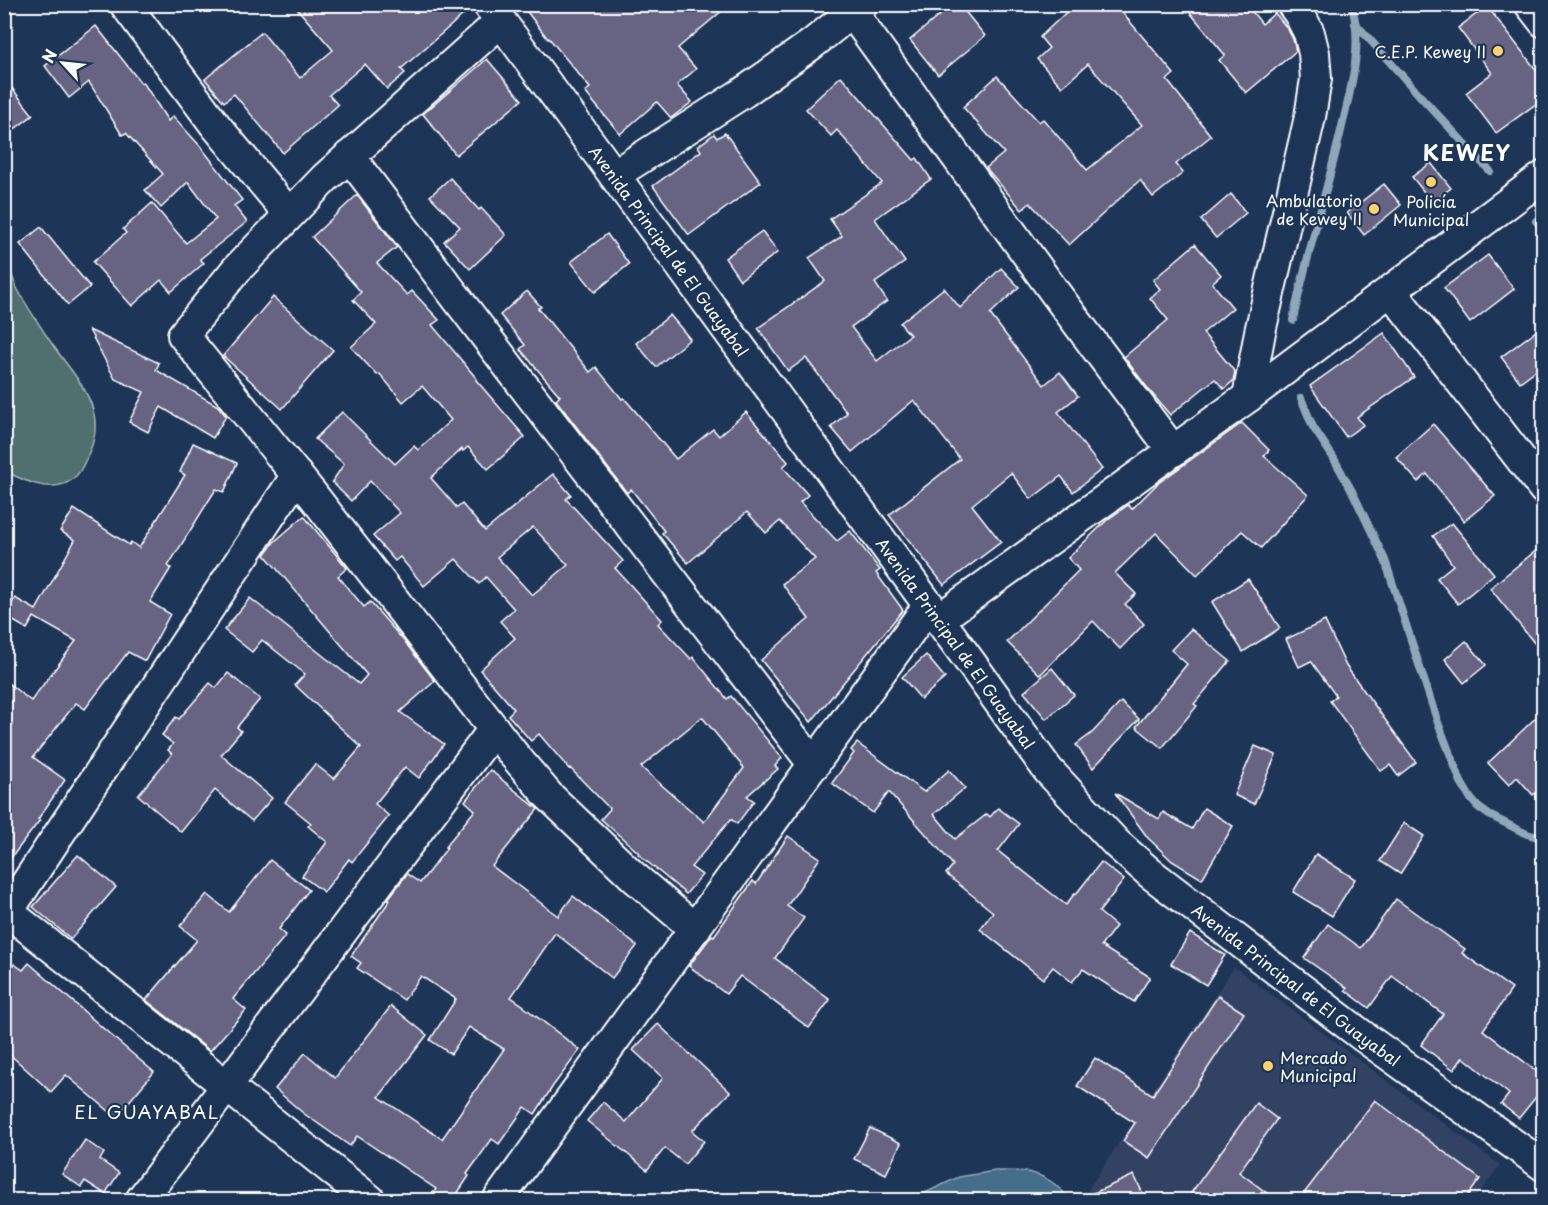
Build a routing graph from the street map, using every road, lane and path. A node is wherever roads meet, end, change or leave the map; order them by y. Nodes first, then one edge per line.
1 (124, 4) edge
2 (1292, 4) edge
3 (1530, 4) edge
4 (853, 7) edge
5 (494, 13) edge
6 (1544, 22) edge
7 (349, 156) junction
8 (614, 175) junction
9 (1544, 176) edge
10 (290, 214) junction
11 (1391, 291) junction
12 (1248, 397) junction
13 (1173, 451) junction
14 (297, 475) junction
15 (1544, 489) edge
16 (934, 612) junction
17 (495, 729) junction
18 (814, 765) junction
19 (6, 915) edge
20 (695, 929) junction
21 (227, 1086) junction
22 (1544, 1166) edge
23 (141, 1200) edge
24 (370, 1200) edge
25 (498, 1200) edge

1 - 10 street
2 - 12 street
3 - 6 street
4 - 8 street
4 - 13 street
5 - 7 street
5 - 8 street, Avenida Principal de El Guayabal
7 - 10 street
7 - 18 street
8 - 16 street, Avenida Principal de El Guayabal
9 - 11 street
10 - 14 street
11 - 12 street
11 - 15 street
12 - 13 street
13 - 16 street
14 - 17 street
14 - 19 street
16 - 18 street
16 - 22 street, Avenida Principal de El Guayabal
17 - 20 street
17 - 21 street
18 - 20 street
19 - 21 street
20 - 25 street
21 - 23 street
21 - 24 street

